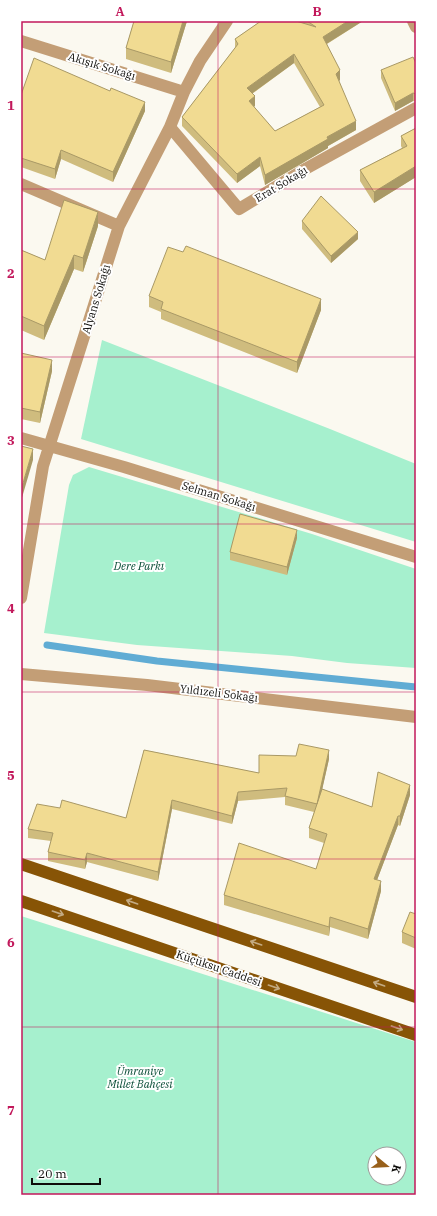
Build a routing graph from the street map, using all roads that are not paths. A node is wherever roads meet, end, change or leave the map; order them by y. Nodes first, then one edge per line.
1 (227, 21) edge
2 (413, 21) edge
3 (416, 27) edge
4 (21, 41) edge
5 (184, 92) junction
6 (416, 108) edge
7 (170, 127) junction
8 (21, 184) edge
9 (119, 226) junction
10 (21, 438) edge
11 (50, 446) junction
12 (416, 557) edge
13 (21, 598) edge
14 (21, 674) edge
15 (416, 717) edge
16 (21, 864) edge
17 (21, 901) edge
18 (416, 997) edge
19 (416, 1035) edge

1 - 5 street, Alyans Sokağı
2 - 3 street
4 - 5 street, Akışık Sokağı
5 - 7 street, Alyans Sokağı
6 - 7 street, Erat Sokağı
7 - 9 street, Alyans Sokağı
8 - 9 street
9 - 11 street, Alyans Sokağı
10 - 11 street, Selman Sokağı
11 - 12 street, Selman Sokağı
11 - 13 street, Alyans Sokağı
14 - 15 street, Yıldızeli Sokağı
18 -> 16 main road
17 -> 19 main road, Küçüksu Caddesi

